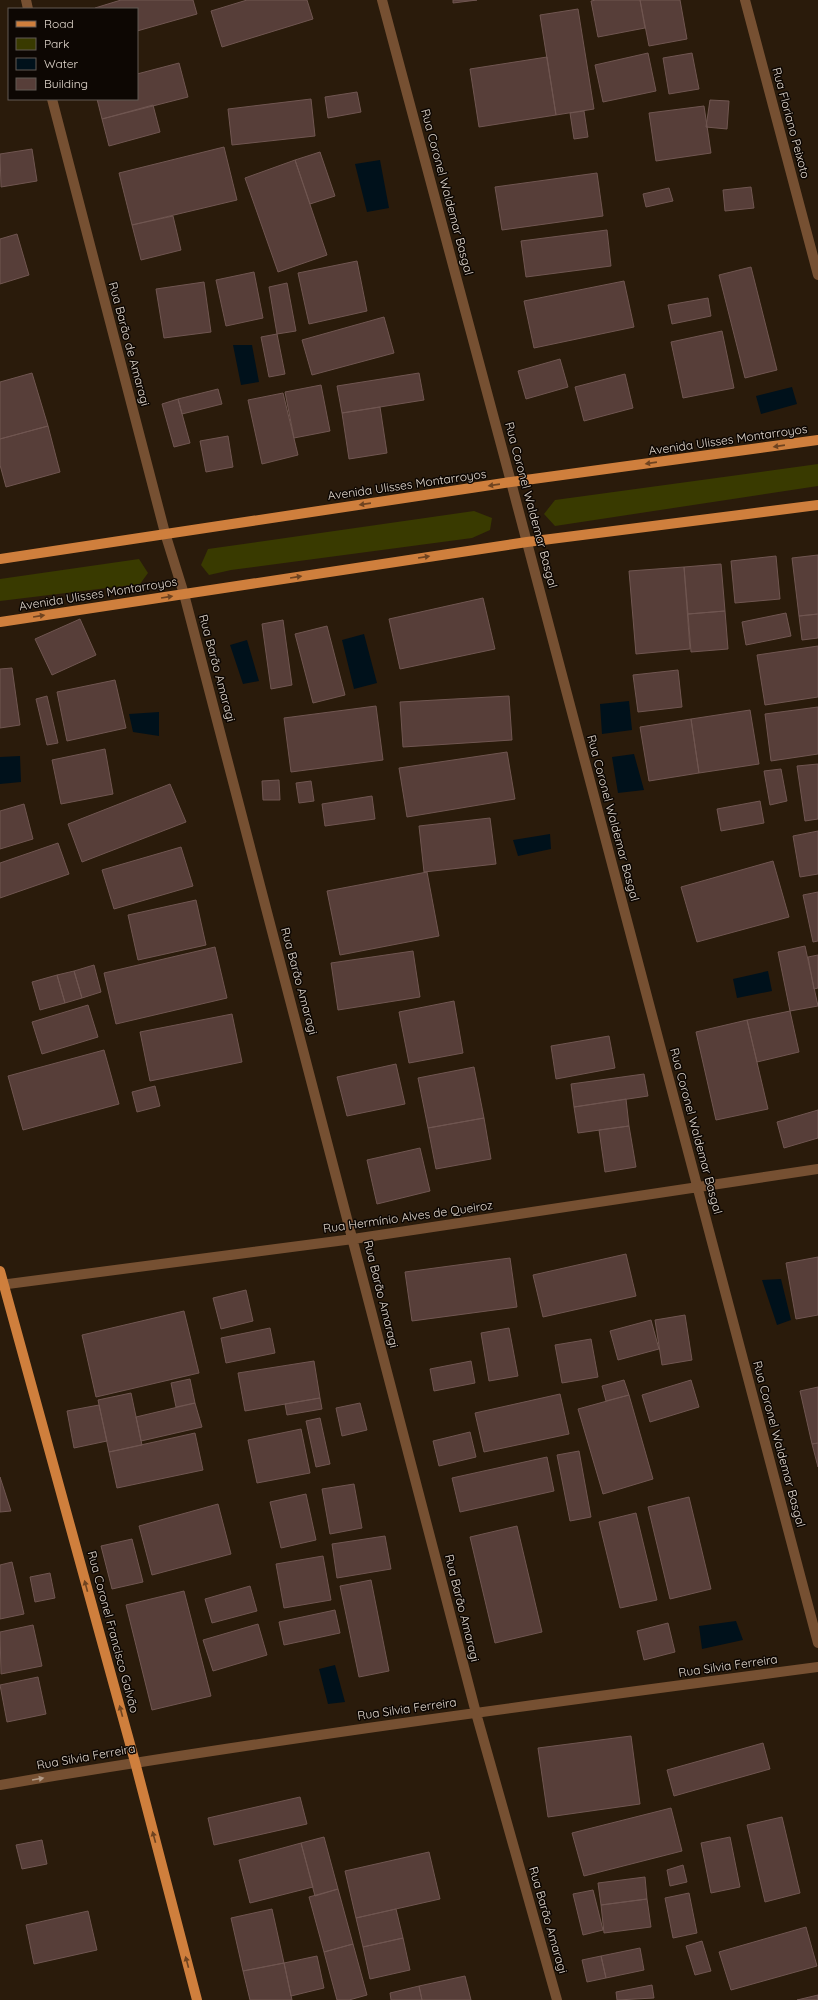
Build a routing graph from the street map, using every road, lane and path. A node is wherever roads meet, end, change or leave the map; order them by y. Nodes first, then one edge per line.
1 (382, 0) edge
2 (745, 0) edge
3 (52, 100) edge
4 (818, 275) edge
5 (818, 440) edge
6 (512, 482) junction
7 (818, 505) edge
8 (165, 533) junction
9 (527, 542) junction
10 (0, 559) edge
11 (184, 594) junction
12 (0, 622) edge
13 (818, 1169) edge
14 (697, 1187) junction
15 (353, 1239) junction
16 (0, 1271) edge
17 (2, 1284) edge
18 (818, 1643) edge
19 (818, 1667) edge
20 (476, 1713) junction
21 (135, 1762) junction
22 (0, 1785) edge
23 (197, 2000) edge
24 (557, 2000) edge

1 - 6 street, Rua Coronel Waldemar Basgal
2 - 4 street, Rua Floriano Peixoto
3 - 8 street, Rua Barão de Amaragi
5 -> 6 main road, Avenida Ulisses Montarroyos
6 -> 8 main road, Avenida Ulisses Montarroyos
6 - 9 street, Rua Coronel Waldemar Basgal
7 - 9 main road, Avenida Ulisses Montarroyos
8 - 10 main road, Avenida Ulisses Montarroyos
8 - 11 street, Rua Barão de Amaragi
11 -> 9 main road, Avenida Ulisses Montarroyos
9 - 14 street, Rua Coronel Waldemar Basgal
12 -> 11 main road, Avenida Ulisses Montarroyos
11 - 15 street, Rua Barão Amaragi
13 - 14 street, Rua Hermínio Alves de Queiroz
14 - 15 street, Rua Hermínio Alves de Queiroz
14 - 18 street, Rua Coronel Waldemar Basgal
15 - 17 street, Rua Hermínio Alves de Queiroz
15 - 20 street, Rua Barão Amaragi
16 - 17 main road, Rua Coronel Francisco Galvão
21 -> 17 main road, Rua Coronel Francisco Galvão
19 - 20 street, Rua Silvia Ferreira
20 - 21 street, Rua Silvia Ferreira
20 - 24 street, Rua Barão Amaragi
22 -> 21 street, Rua Silvia Ferreira
23 -> 21 main road, Rua Coronel Francisco Galvão

